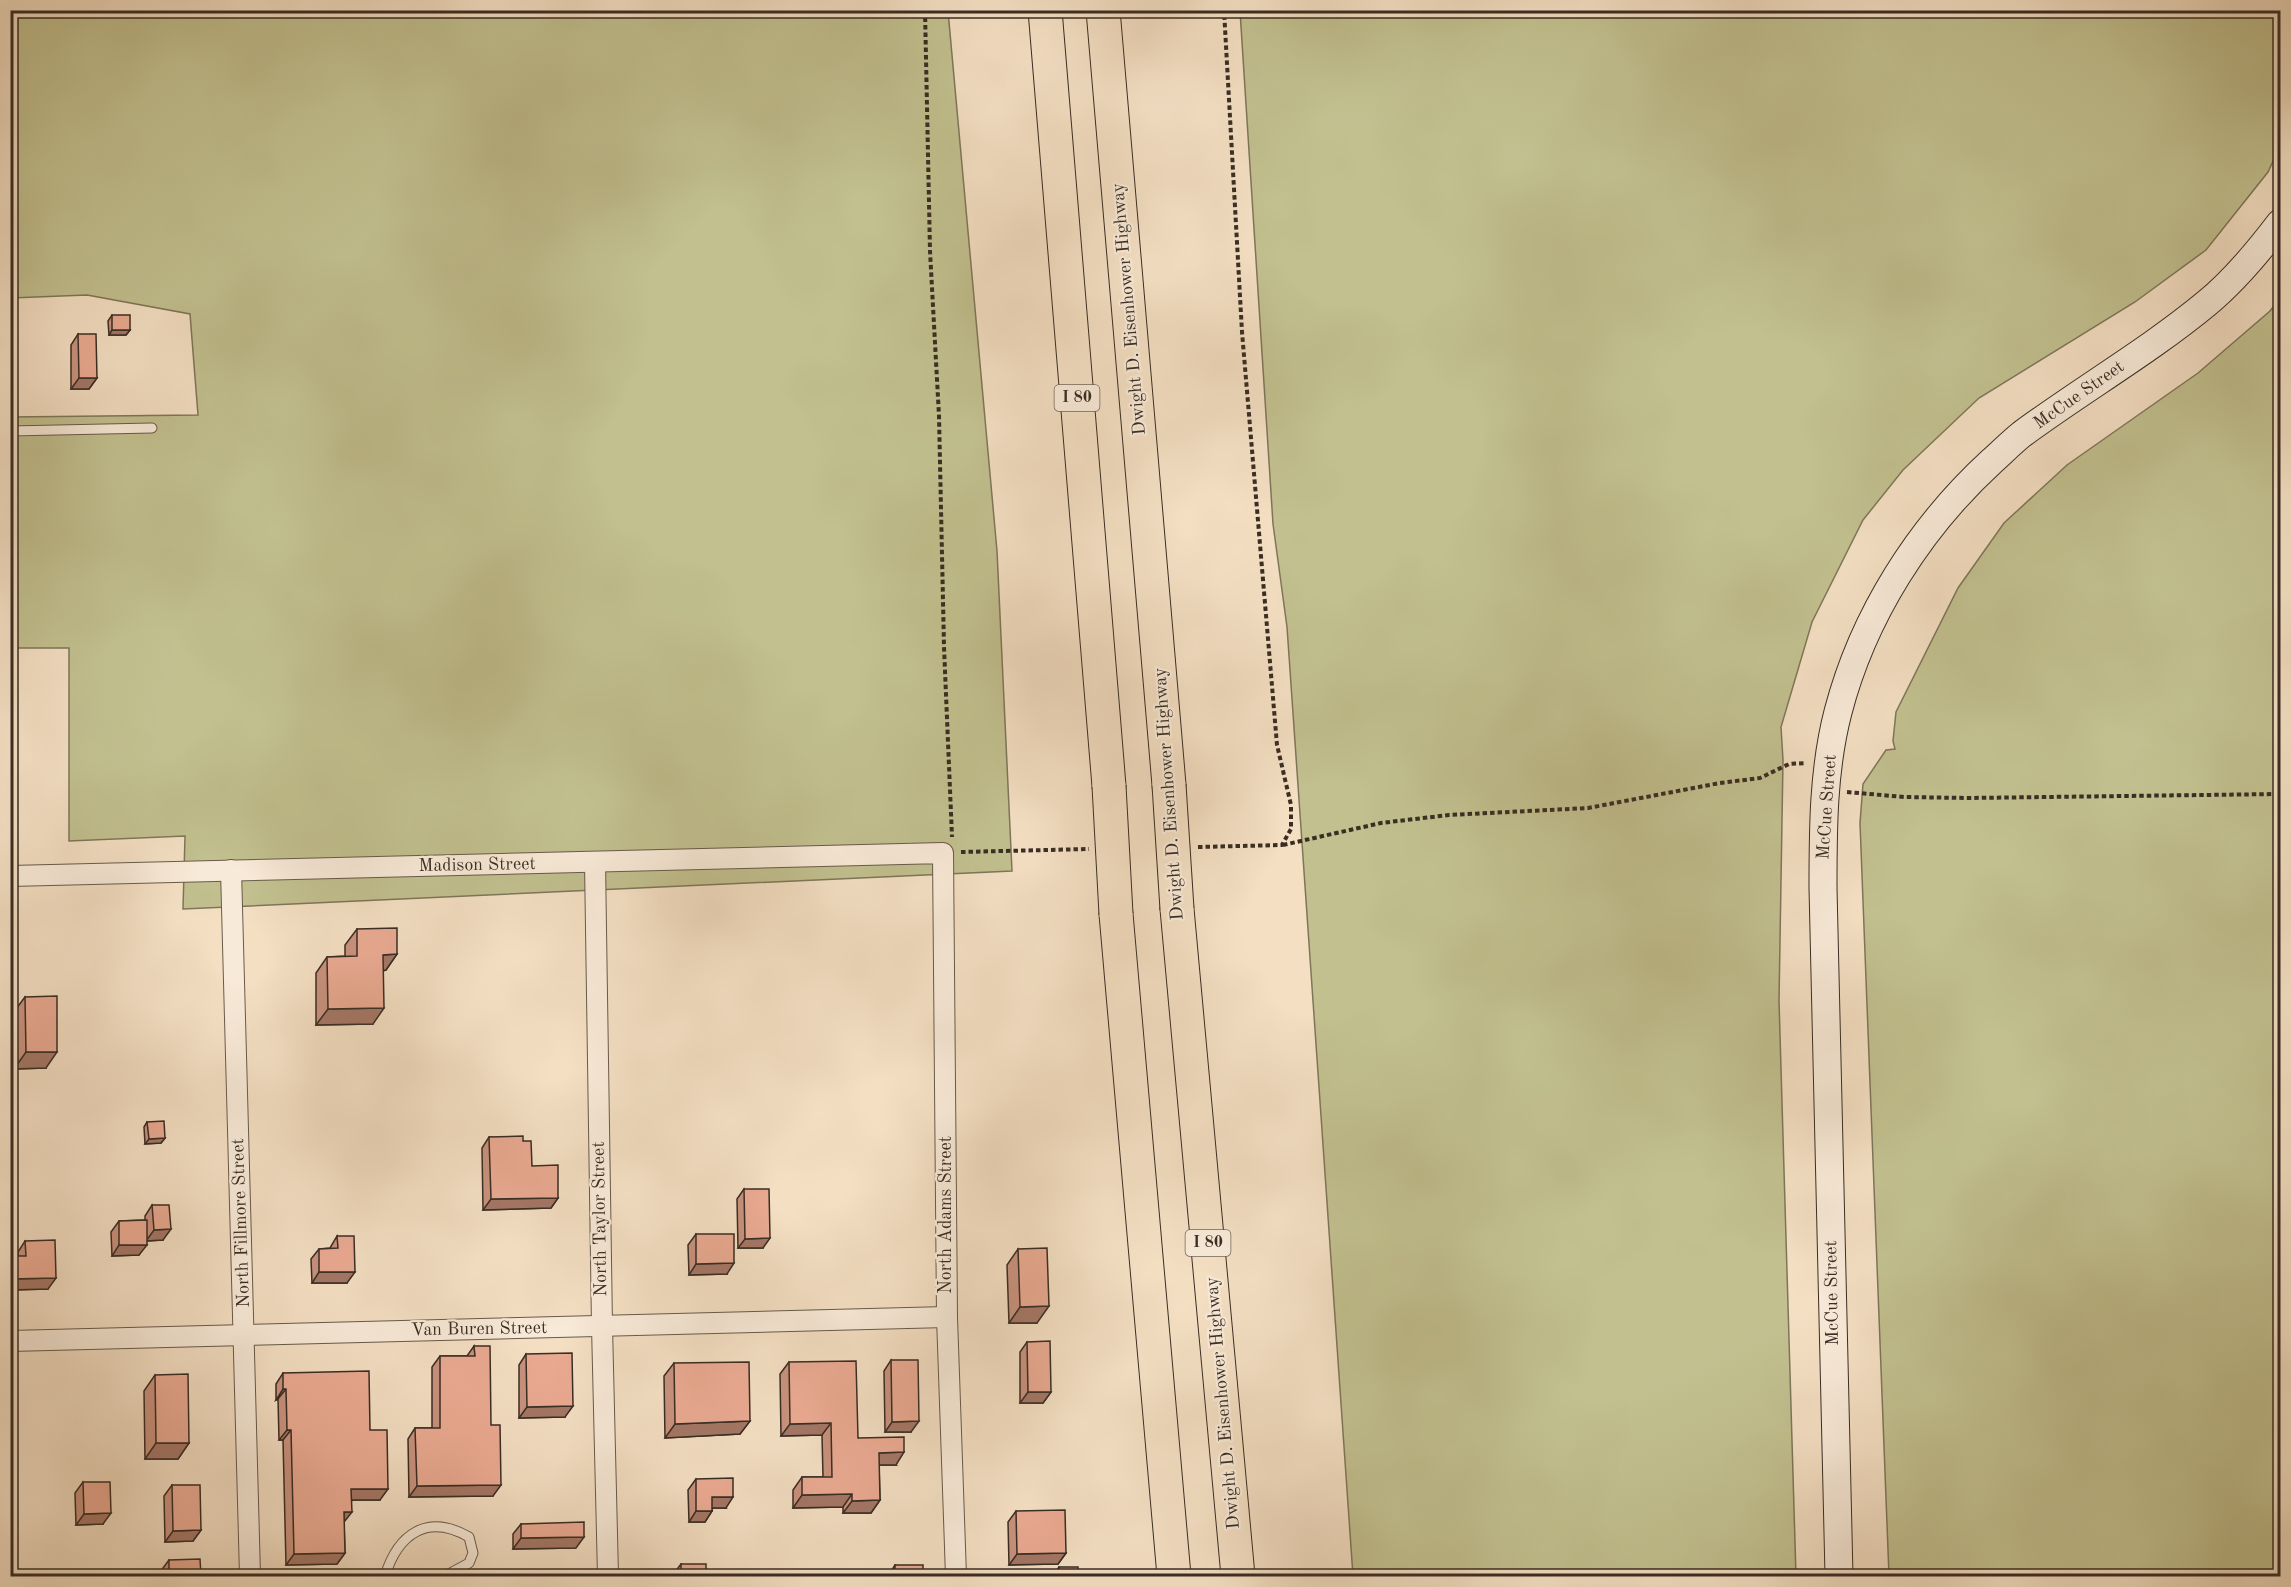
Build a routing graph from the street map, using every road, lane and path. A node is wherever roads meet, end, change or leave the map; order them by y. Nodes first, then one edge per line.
1 (926, 10) edge
2 (1045, 10) edge
3 (1103, 10) edge
4 (1224, 10) edge
5 (2280, 224) edge
6 (152, 428) dead end
7 (10, 432) edge
8 (1829, 760) junction
9 (1826, 790) junction
10 (2280, 794) edge
11 (1282, 845) junction
12 (1190, 847) dead end
13 (1098, 849) dead end
14 (948, 853) junction
15 (595, 862) junction
16 (231, 870) junction
17 (10, 876) edge
18 (947, 1317) junction
19 (602, 1326) junction
20 (244, 1335) junction
21 (10, 1341) edge
22 (250, 1576) edge
23 (385, 1576) edge
24 (445, 1576) edge
25 (608, 1576) edge
26 (956, 1576) edge
27 (1174, 1576) edge
28 (1238, 1576) edge
29 (1839, 1576) edge

1 - 14 path
2 - 27 highway, I 80, bridge
3 - 28 highway, Dwight D. Eisenhower Highway / I 80, bridge
4 - 11 path
5 - 8 main road, McCue Street
6 - 7 lane
8 - 9 main road, McCue Street
8 - 11 path
9 - 10 path
9 - 29 main road, McCue Street
11 - 12 path
13 - 14 path
14 - 15 street, Madison Street
14 - 18 street, North Adams Street
15 - 16 street, Madison Street
15 - 19 street, North Taylor Street
16 - 17 street, Madison Street
16 - 20 street, North Fillmore Street
18 - 19 street, Van Buren Street
18 - 26 street, North Adams Street
19 - 20 street, Van Buren Street
19 - 25 street, North Taylor Street
20 - 21 street, Van Buren Street
20 - 22 street, North Fillmore Street
23 - 24 lane

